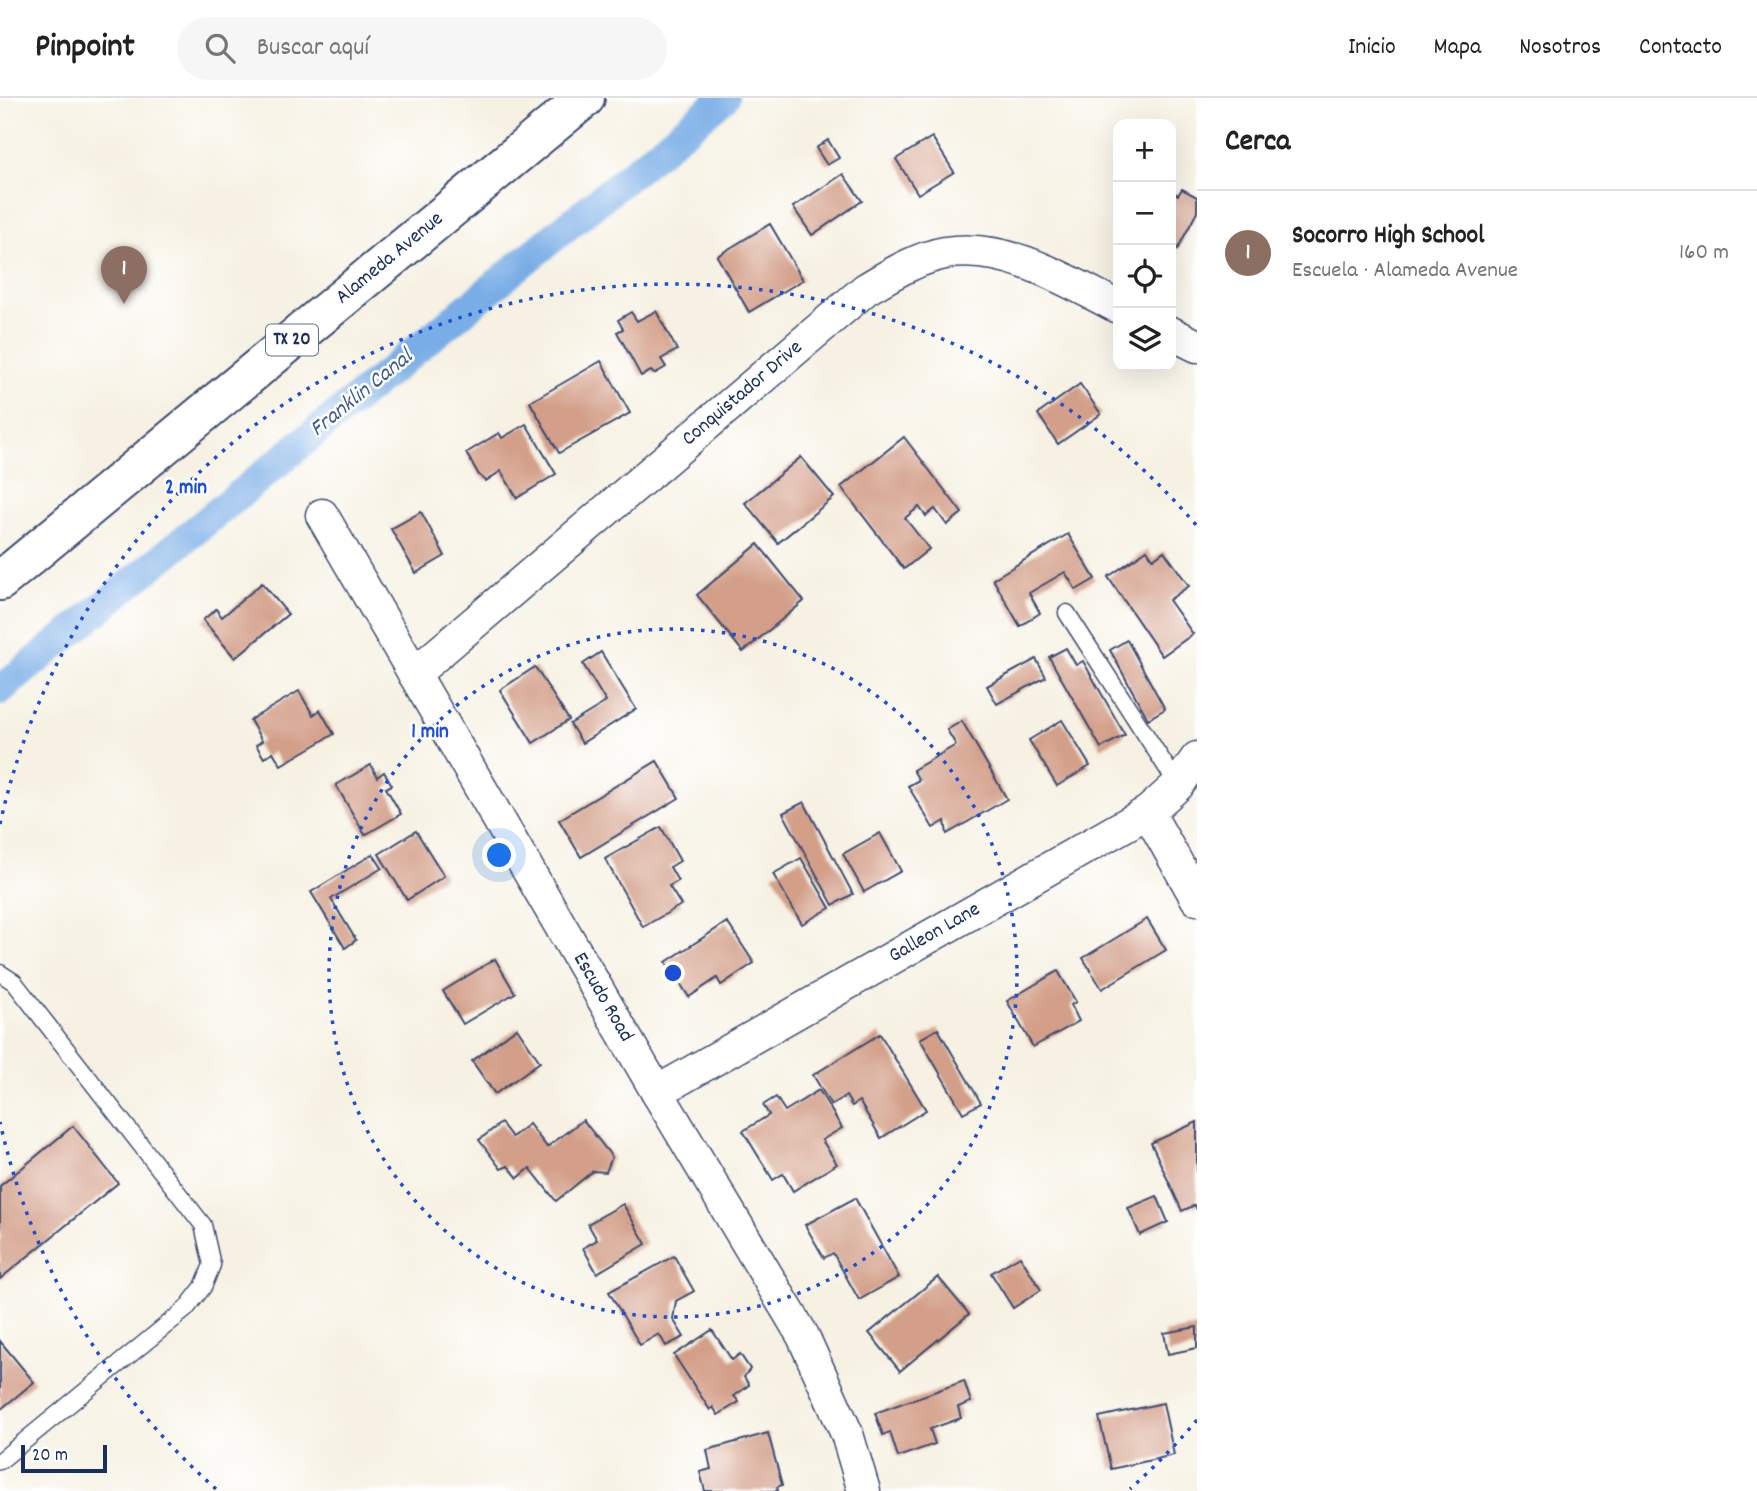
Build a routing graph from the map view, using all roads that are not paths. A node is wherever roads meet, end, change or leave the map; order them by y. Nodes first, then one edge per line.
1 (585, 98) edge
2 (1113, 305) edge
3 (1176, 336) edge
4 (1197, 346) edge
5 (322, 514) dead end
6 (0, 582) edge
7 (1067, 613) dead end
8 (414, 674) junction
9 (1197, 758) edge
10 (1178, 785) junction
11 (1148, 812) junction
12 (1197, 899) edge
13 (0, 973) edge
14 (657, 1092) junction
15 (0, 1461) edge
16 (864, 1491) edge

1 - 6 main road, Alameda Avenue / TX 20
2 - 8 street, Conquistador Drive
3 - 4 street
5 - 8 street, Escudo Road
7 - 10 lane
8 - 14 street, Escudo Road
9 - 10 street, Galleon Lane
10 - 11 street, Galleon Lane
11 - 12 street
11 - 14 street, Galleon Lane
13 - 15 lane
14 - 16 street, Escudo Road

